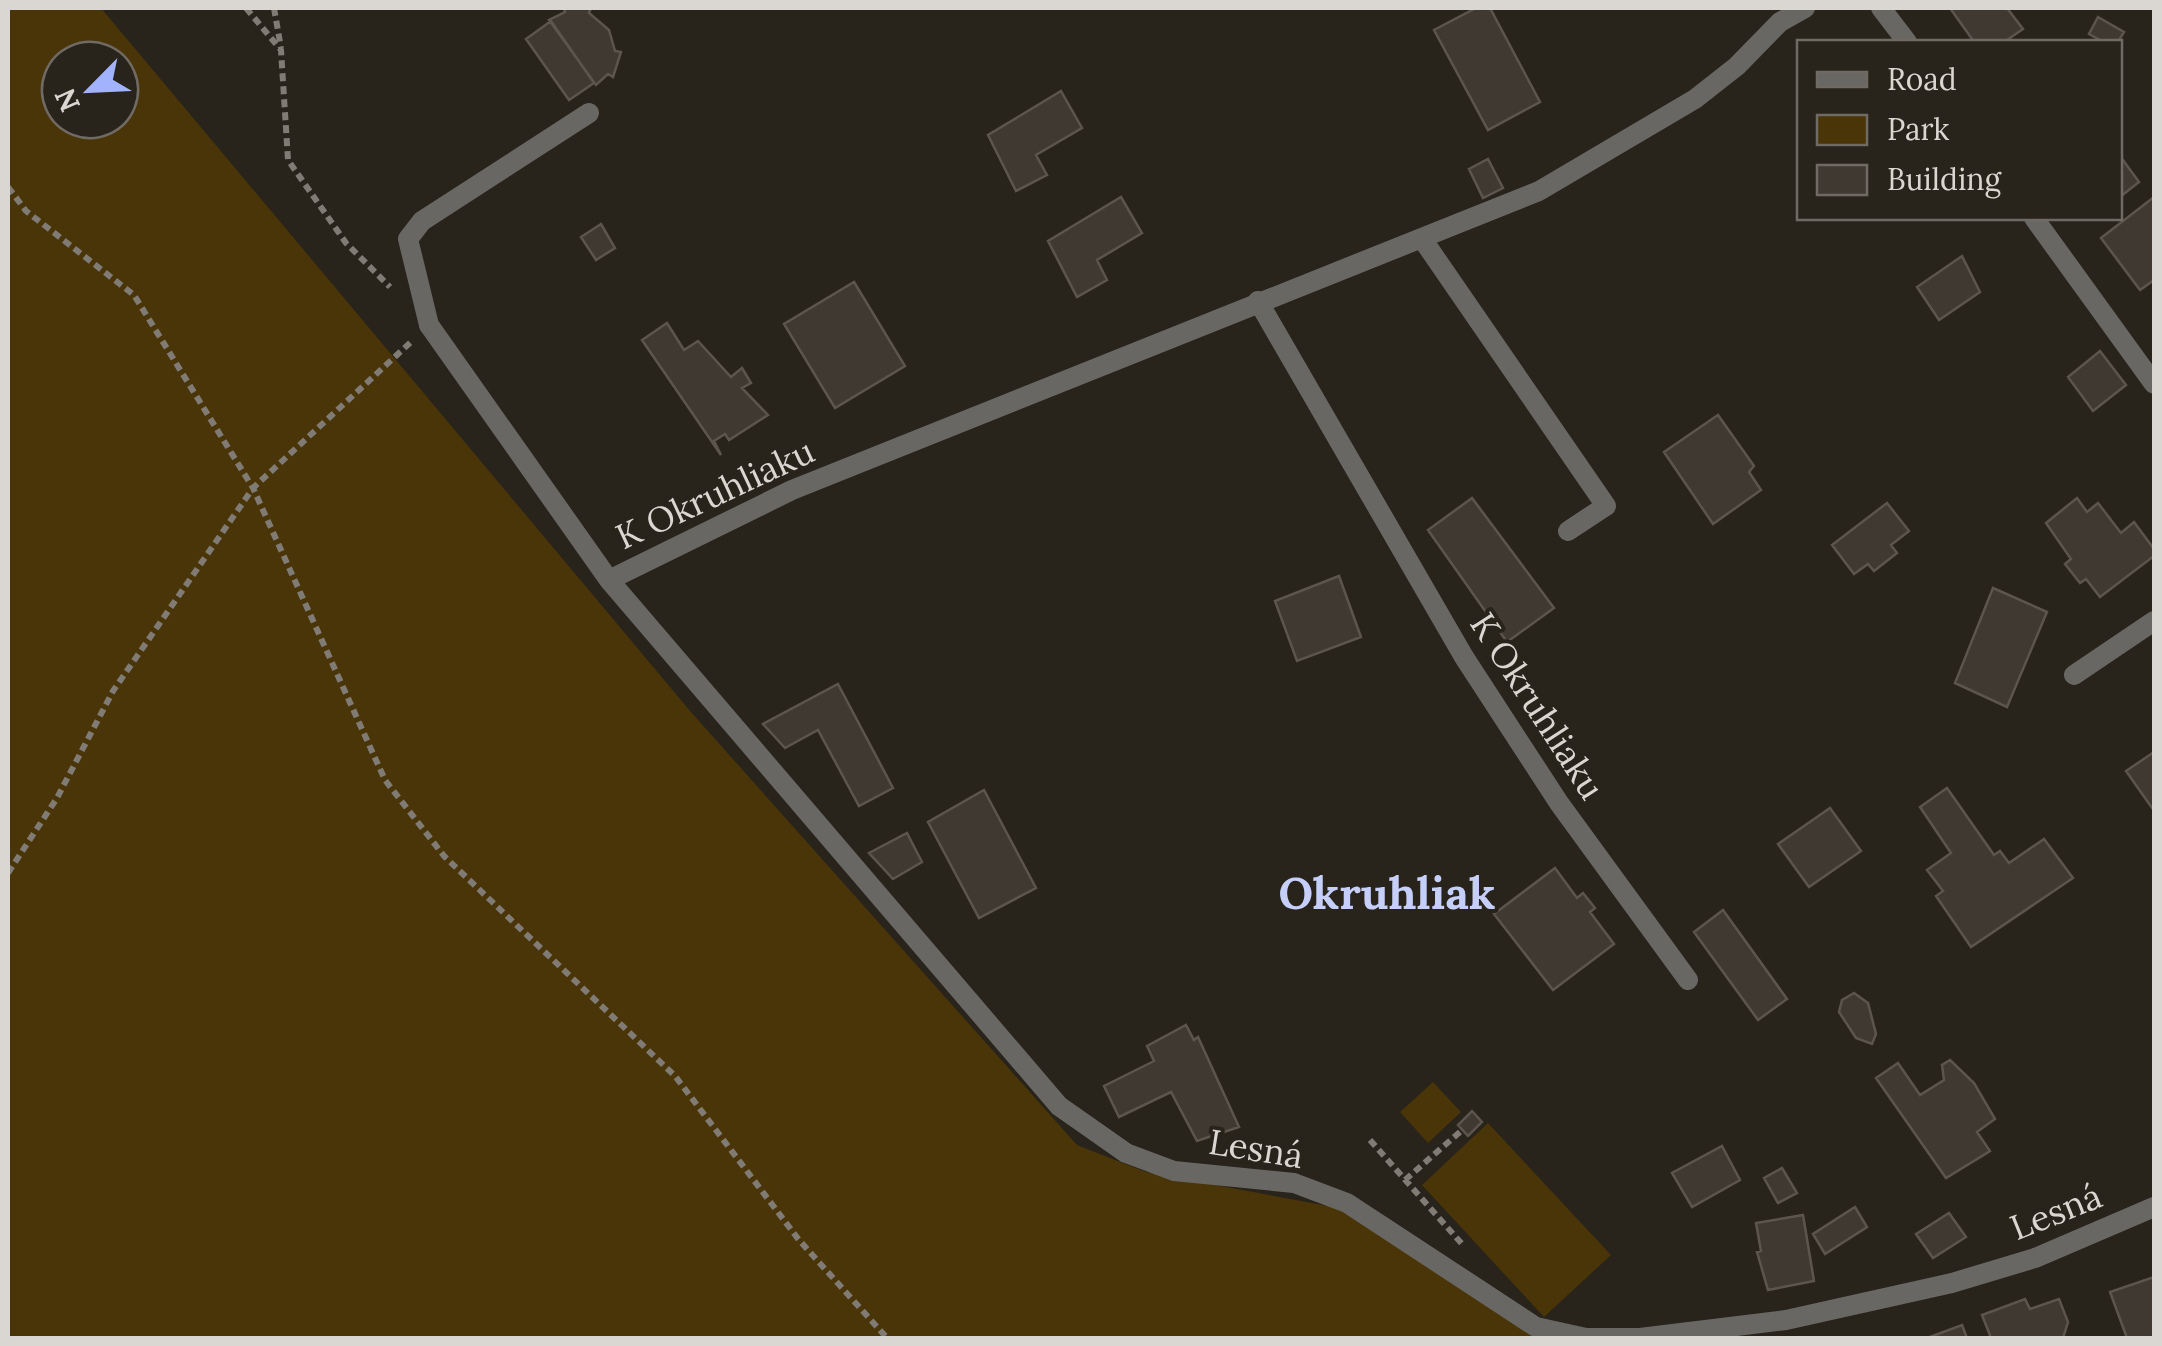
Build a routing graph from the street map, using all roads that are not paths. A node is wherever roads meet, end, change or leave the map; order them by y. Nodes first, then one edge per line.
1 (1805, 8) edge
2 (1881, 8) edge
3 (1905, 40) edge
4 (589, 113) dead end
5 (2035, 220) edge
6 (1423, 240) junction
7 (1258, 301) junction
8 (2154, 384) edge
9 (1568, 530) dead end
10 (610, 580) junction
11 (2154, 621) edge
12 (2074, 675) dead end
13 (1688, 980) dead end
14 (2154, 1207) edge

1 - 6 street, K Okruhliaku
2 - 3 street
4 - 10 street, K Okruhliaku
5 - 8 street
6 - 7 street, K Okruhliaku
6 - 9 street
7 - 10 street, K Okruhliaku
7 - 13 street, K Okruhliaku
10 - 14 street, Lesná
11 - 12 street

